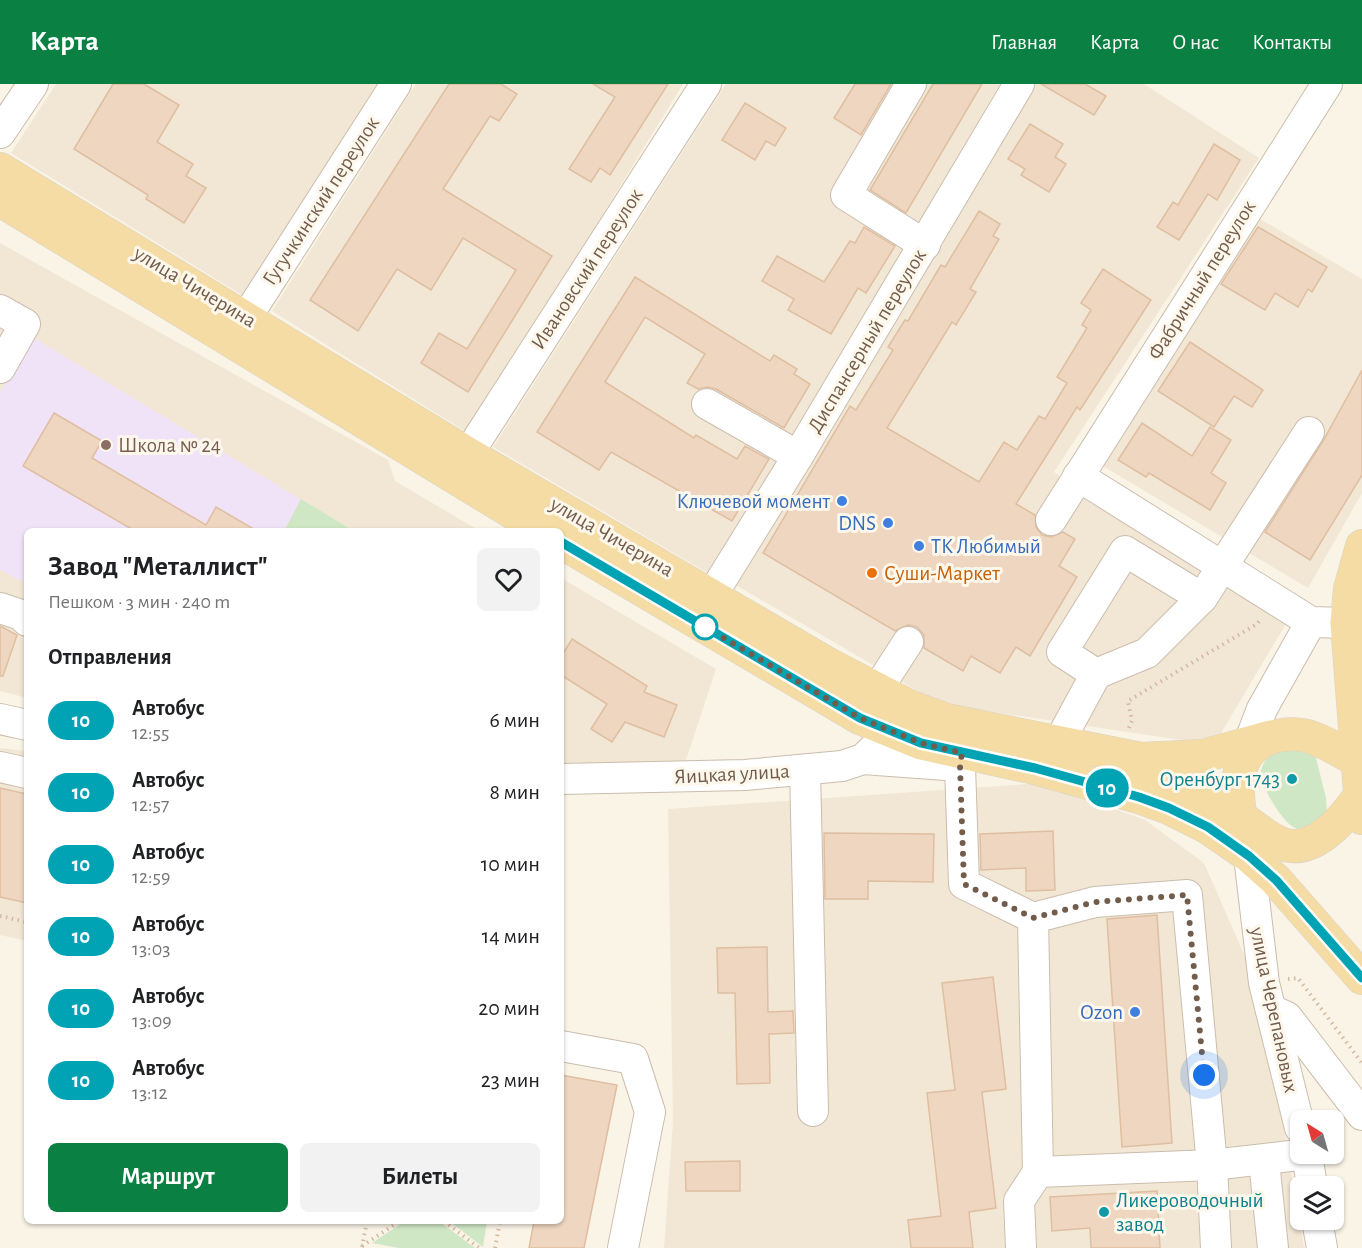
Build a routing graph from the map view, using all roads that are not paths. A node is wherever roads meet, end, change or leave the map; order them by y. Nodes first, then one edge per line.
1 (33, 84) edge
2 (396, 84) edge
3 (706, 84) edge
4 (911, 84) edge
5 (1019, 84) edge
6 (1327, 84) edge
7 (0, 133) edge
8 (0, 169) edge
9 (0, 200) edge
10 (925, 245) junction
11 (0, 310) edge
12 (246, 318) junction
13 (0, 368) edge
14 (707, 404) dead end
15 (1309, 432) dead end
16 (468, 454) junction
17 (798, 456) junction
18 (1078, 476) junction
19 (1051, 520) dead end
20 (538, 528) edge
21 (564, 544) edge
22 (1362, 546) edge
23 (1222, 569) junction
24 (1356, 589) edge
25 (712, 595) junction
26 (1202, 598) junction
27 (0, 608) edge
28 (24, 618) edge
29 (1311, 622) junction
30 (1347, 623) junction
31 (908, 642) dead end
32 (1096, 674) junction
33 (877, 690) junction
34 (0, 719) edge
35 (24, 723) edge
36 (891, 732) junction
37 (1058, 744) junction
38 (863, 759) junction
39 (1359, 759) edge
40 (961, 760) junction
41 (0, 767) edge
42 (805, 770) junction
43 (24, 771) edge
44 (564, 779) edge
45 (1249, 790) junction
46 (1360, 808) edge
47 (1033, 918) junction
48 (1362, 978) edge
49 (1271, 1010) junction
50 (564, 1047) edge
51 (1296, 1110) edge
52 (813, 1112) dead end
53 (1362, 1115) edge
54 (1290, 1157) edge
55 (1264, 1161) junction
56 (1212, 1165) junction
57 (1038, 1172) junction
58 (1319, 1230) edge
59 (623, 1248) edge
60 (1021, 1248) edge
61 (1216, 1248) edge
62 (1273, 1248) edge
63 (1322, 1248) edge

1 - 7 street
2 - 12 street, Гугучкинский переулок
3 - 16 street, Ивановский переулок
4 - 10 street
5 - 10 street, Диспансерный переулок
6 - 18 street, Фабричный переулок
8 - 12 main road, улица Чичерина
9 - 20 main road, улица Чичерина
10 - 17 street, Диспансерный переулок
11 - 13 street
12 - 16 main road, улица Чичерина
14 - 17 street
15 - 23 street
16 - 25 main road, улица Чичерина
17 - 25 street, Диспансерный переулок
18 - 19 street, Фабричный переулок
18 - 23 street
21 - 36 main road, улица Чичерина
22 - 24 main road
23 - 26 street
23 - 29 street
24 - 30 main road
25 - 33 main road, улица Чичерина
26 - 32 street
26 - 32 street
27 - 28 street
29 - 30 street
29 - 45 street
30 - 39 main road
31 - 33 street
32 - 37 street
33 - 37 main road, улица Чичерина
34 - 35 street
36 - 38 street, Яицкая улица
36 - 40 main road, улица Чичерина
37 - 45 main road, улица Чичерина
38 - 40 street
38 - 42 street, Яицкая улица
39 - 45 main road
39 - 46 main road
40 - 45 main road, улица Чичерина
40 - 47 street
41 - 43 street
42 - 44 street, Яицкая улица
42 - 52 street
45 - 46 main road
45 - 48 main road
45 - 49 street, улица Черепановых
47 - 56 street
47 - 57 street
49 - 51 street, улица Черепановых
49 - 53 street
50 - 59 street
54 - 55 street
55 - 56 street
55 - 62 street
56 - 57 street
56 - 61 street
57 - 60 street
58 - 63 street

